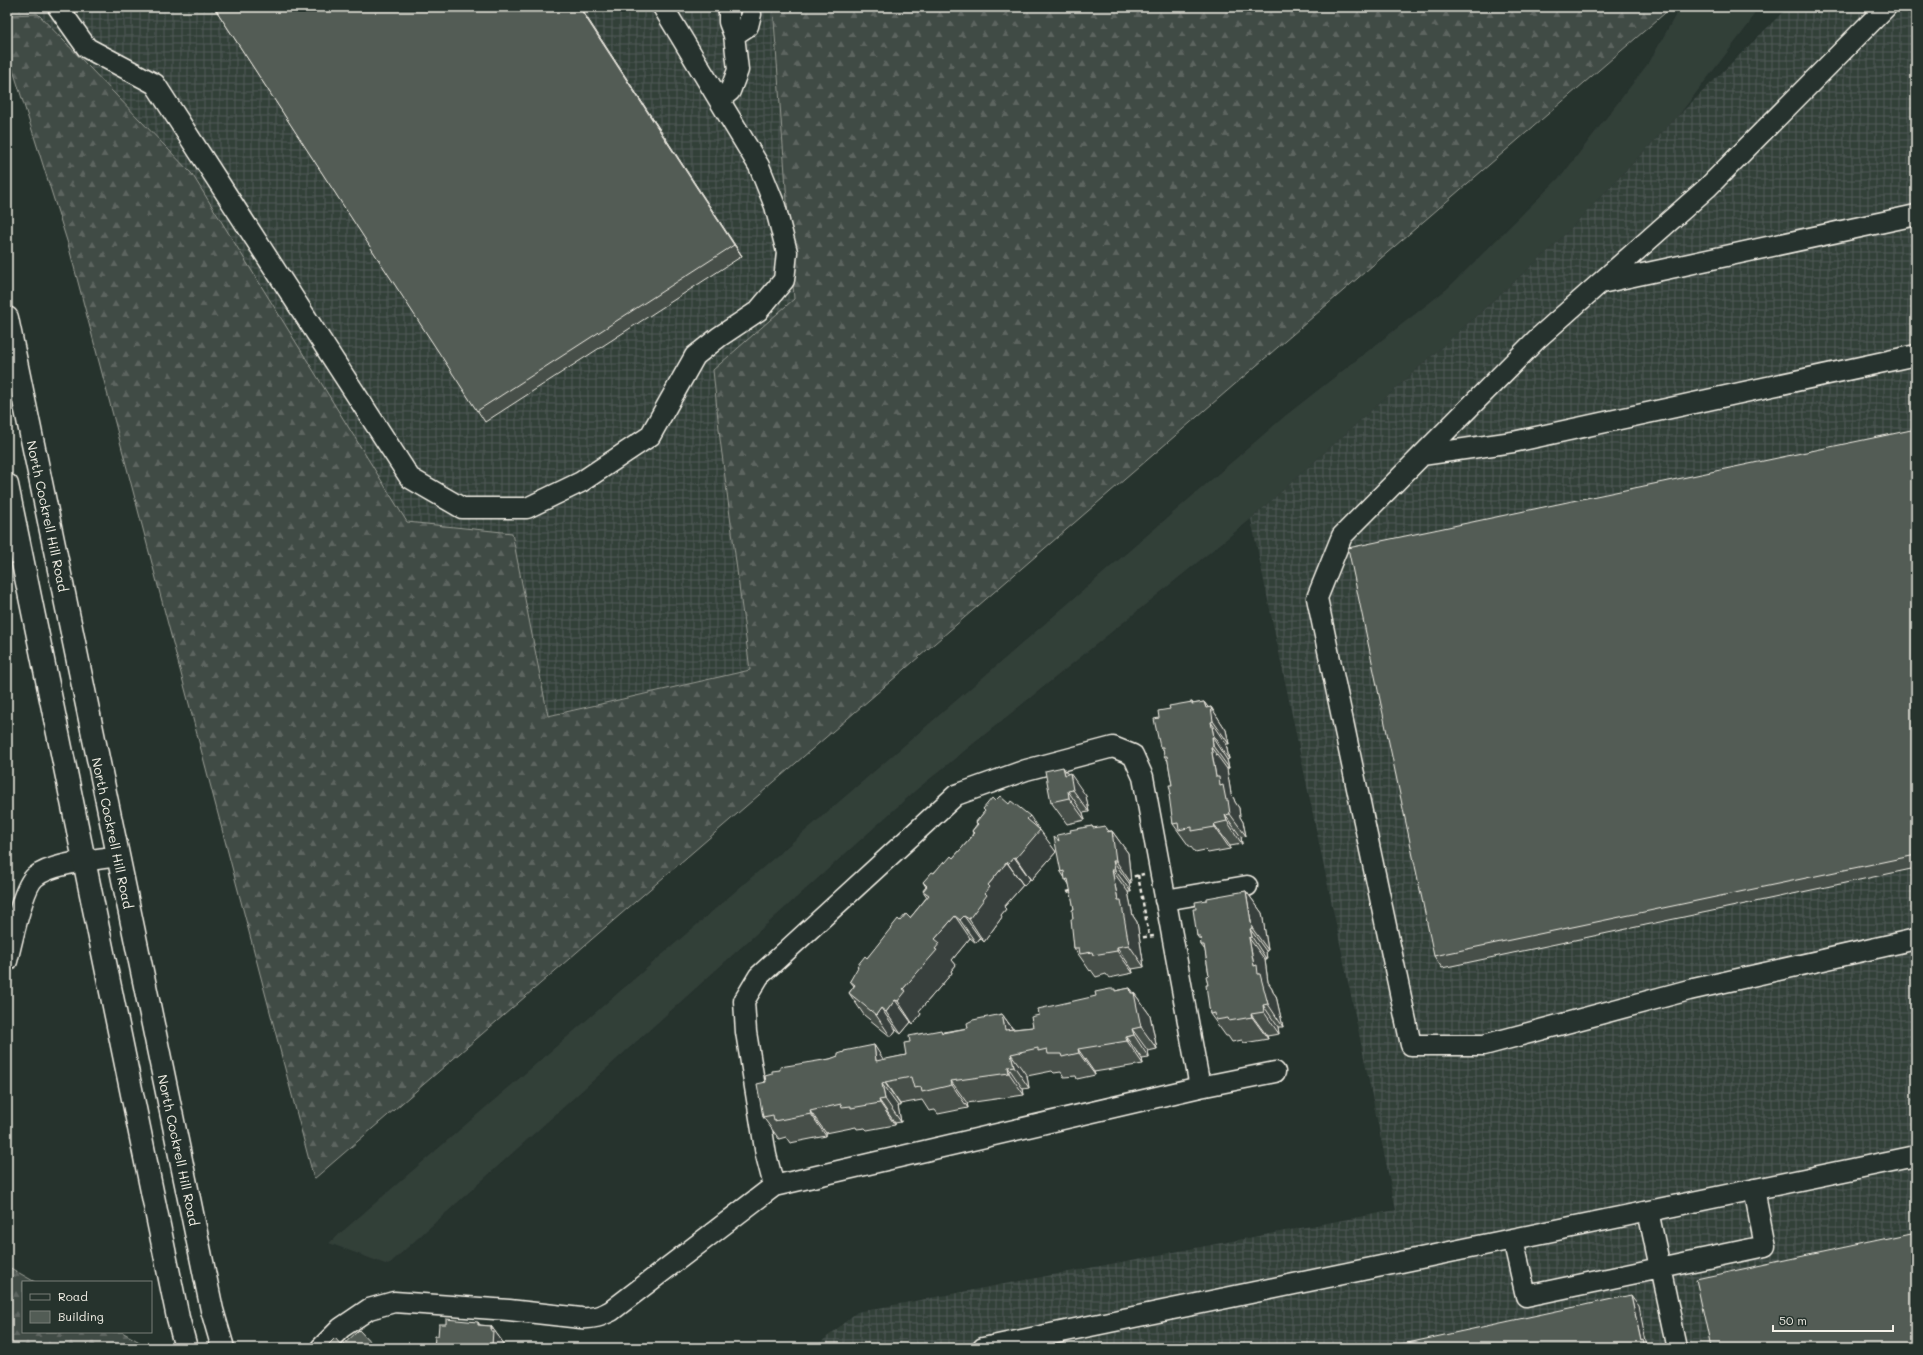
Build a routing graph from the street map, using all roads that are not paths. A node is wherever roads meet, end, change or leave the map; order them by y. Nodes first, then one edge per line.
1 (58, 7) edge
2 (663, 7) edge
3 (1886, 7) edge
4 (729, 9) dead end
5 (751, 14) dead end
6 (734, 35) junction
7 (719, 100) junction
8 (1916, 216) edge
9 (1599, 283) junction
10 (7, 318) edge
11 (1916, 355) edge
12 (1422, 455) junction
13 (7, 485) edge
14 (118, 856) junction
15 (84, 862) junction
16 (1247, 886) dead end
17 (1166, 900) junction
18 (1916, 939) edge
19 (7, 961) edge
20 (1275, 1072) dead end
21 (1200, 1086) junction
22 (1916, 1156) edge
23 (774, 1186) junction
24 (1754, 1189) junction
25 (1648, 1211) junction
26 (1513, 1239) junction
27 (1660, 1268) junction
28 (186, 1348) edge
29 (222, 1348) edge
30 (321, 1348) edge
31 (983, 1348) edge
32 (1677, 1348) edge

1 - 7 lane
2 - 7 lane
3 - 9 lane
4 - 6 lane
5 - 6 lane
6 - 7 lane
8 - 9 lane
9 - 12 lane
10 - 14 main road, North Cockrell Hill Road
11 - 12 lane
12 - 18 lane
13 - 15 main road
14 - 15 lane
14 - 29 main road, North Cockrell Hill Road
15 - 19 lane
15 - 28 main road
16 - 17 lane
17 - 21 lane
17 - 23 lane
20 - 21 lane
21 - 23 lane
22 - 24 lane
23 - 30 lane
24 - 25 lane
24 - 27 lane
25 - 26 lane
25 - 27 lane
26 - 27 lane
26 - 31 lane
27 - 32 lane

